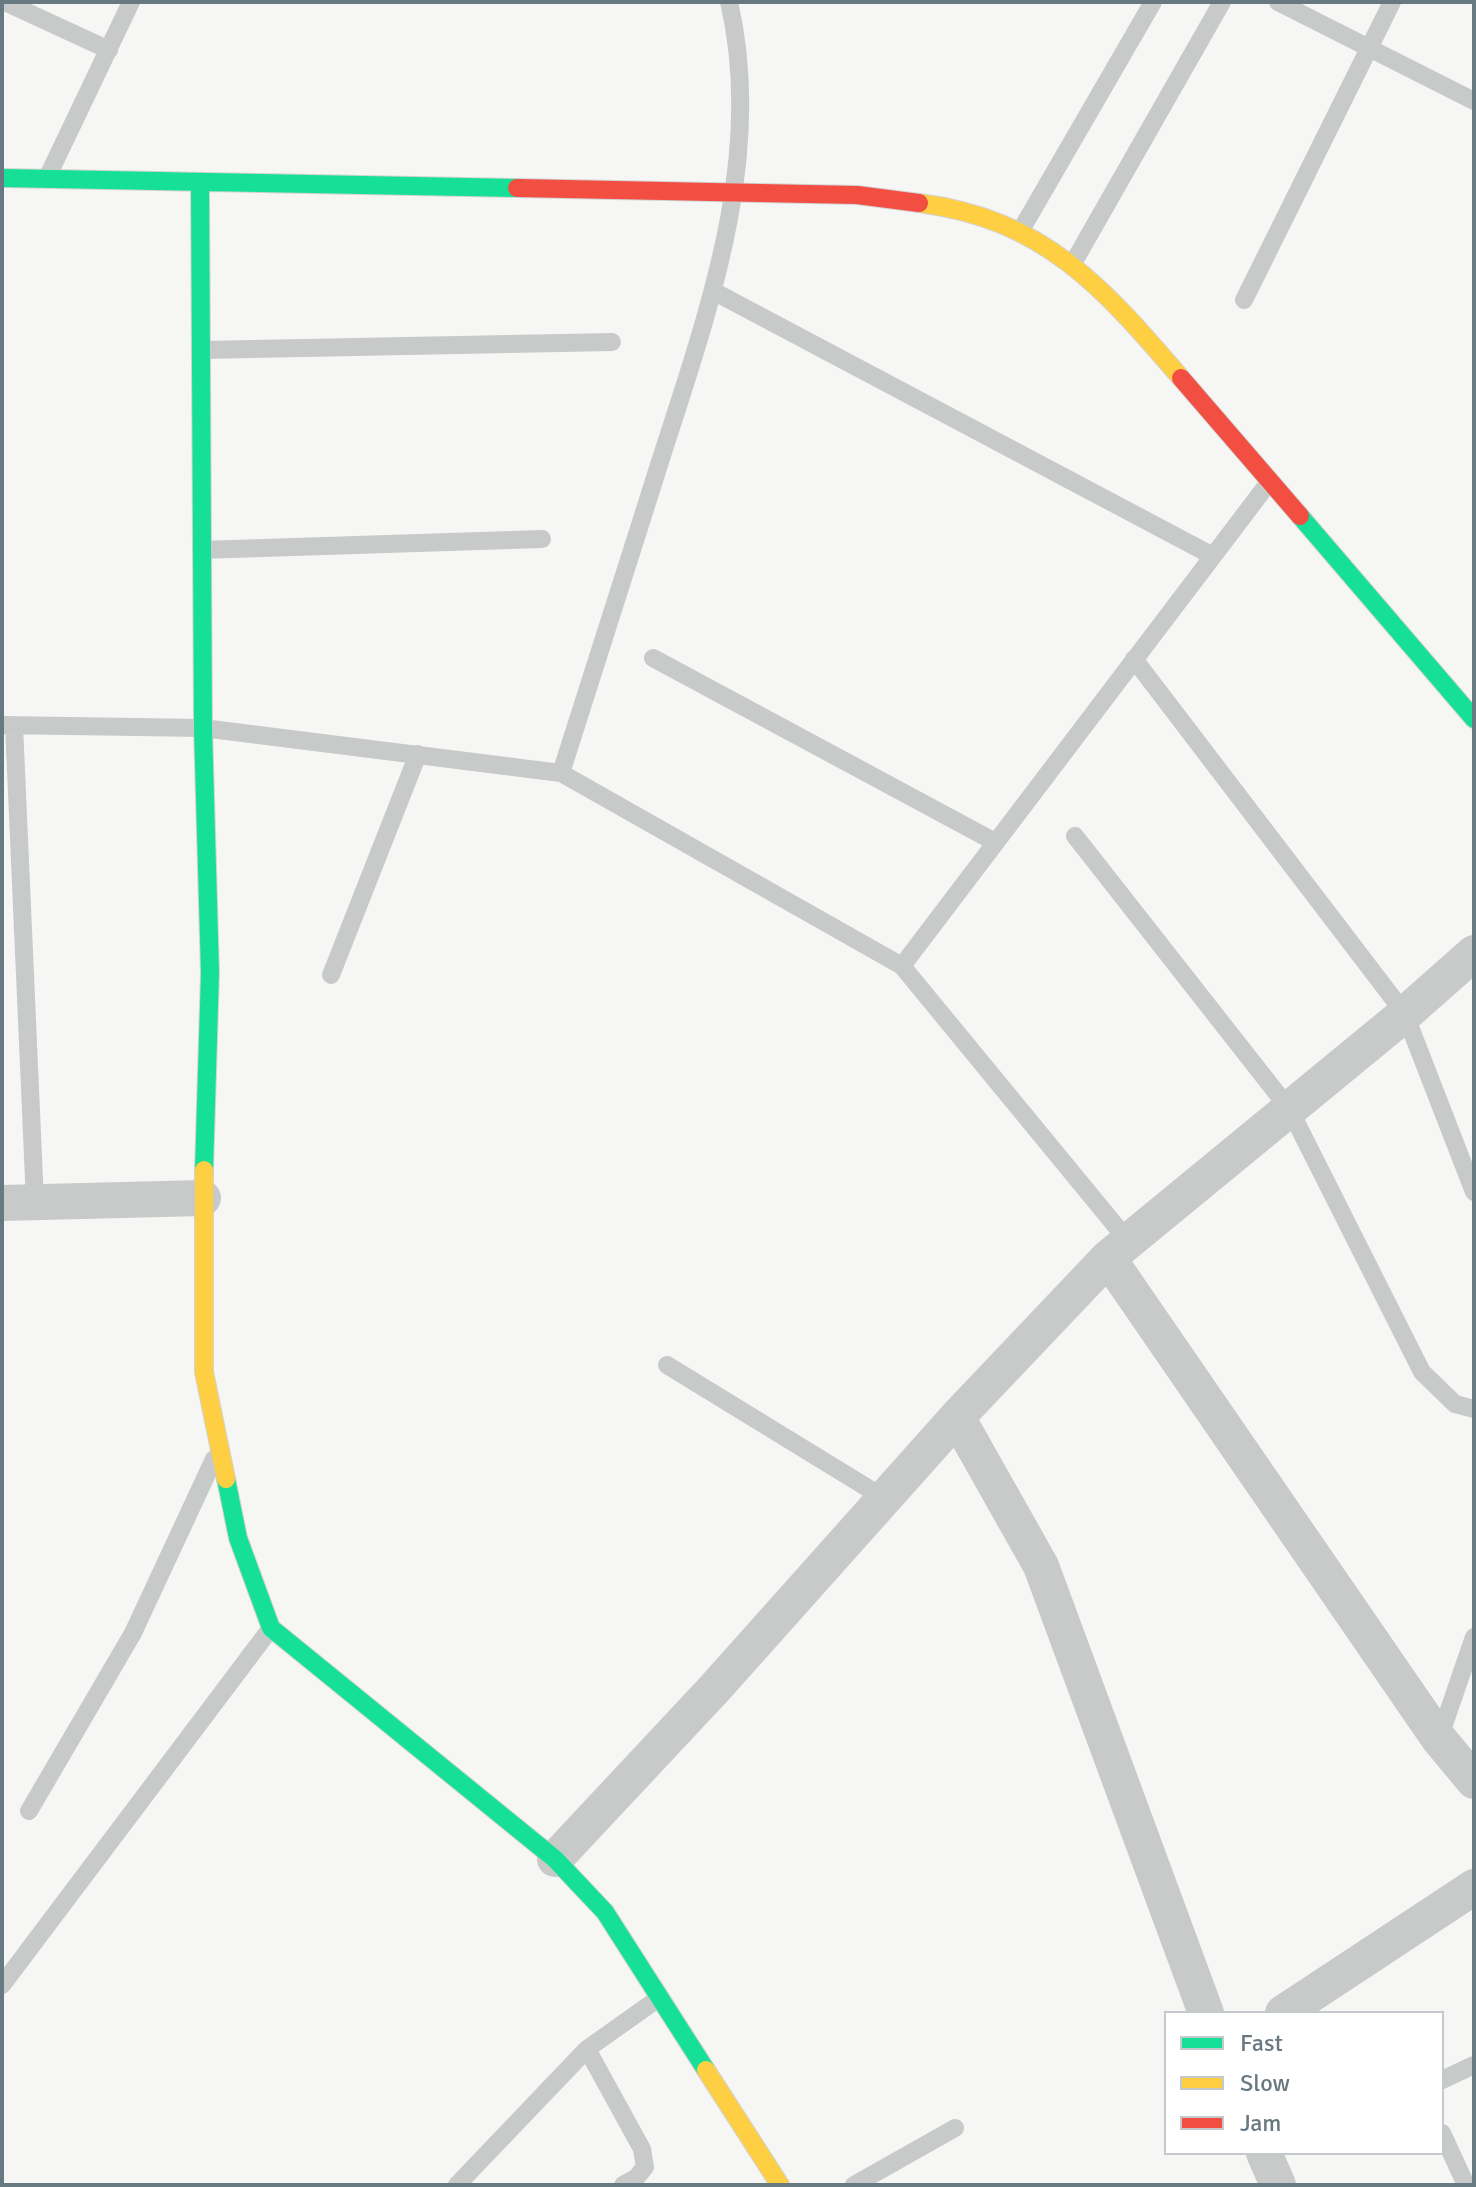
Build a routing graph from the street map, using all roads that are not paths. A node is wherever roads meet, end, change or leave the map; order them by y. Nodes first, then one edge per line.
1 (5, 2) edge
2 (131, 2) edge
3 (729, 2) edge
4 (1153, 2) edge
5 (1220, 2) edge
6 (1278, 2) edge
7 (1392, 2) edge
8 (1368, 48) junction
9 (109, 50) junction
10 (1474, 101) edge
11 (2, 178) edge
12 (46, 180) junction
13 (200, 183) junction
14 (734, 192) junction
15 (1021, 230) junction
16 (1072, 265) junction
17 (713, 291) junction
18 (1244, 300) dead end
19 (612, 342) dead end
20 (201, 350) junction
21 (1270, 481) junction
22 (542, 539) dead end
23 (201, 550) junction
24 (1211, 555) junction
25 (653, 658) dead end
26 (1134, 659) junction
27 (1474, 719) edge
28 (8, 725) edge
29 (203, 728) junction
30 (418, 754) junction
31 (561, 773) junction
32 (1075, 836) dead end
33 (995, 842) junction
34 (1474, 953) edge
35 (902, 966) junction
36 (331, 975) dead end
37 (1405, 1014) junction
38 (1290, 1110) junction
39 (1474, 1192) edge
40 (203, 1198) junction
41 (18, 1202) edge
42 (1119, 1250) junction
43 (667, 1365) dead end
44 (1474, 1409) edge
45 (957, 1417) junction
46 (219, 1449) junction
47 (884, 1498) junction
48 (271, 1628) junction
49 (1474, 1637) edge
50 (1439, 1739) junction
51 (1474, 1781) edge
52 (29, 1811) dead end
53 (555, 1859) junction
54 (1474, 1887) edge
55 (2, 1985) edge
56 (659, 1998) junction
57 (1205, 2011) edge
58 (1286, 2011) edge
59 (587, 2049) junction
60 (1474, 2065) edge
61 (1444, 2079) edge
62 (955, 2128) dead end
63 (1444, 2137) edge
64 (1265, 2155) edge
65 (457, 2185) edge
66 (623, 2185) edge
67 (780, 2185) edge
68 (854, 2185) edge
69 (1278, 2185) edge
70 (1466, 2185) edge

1 - 9 lane
2 - 9 lane
3 - 14 lane
4 - 15 lane
5 - 16 lane
6 - 8 lane
7 - 8 lane
8 - 10 lane
8 - 18 lane
9 - 12 lane
11 - 12 street
12 - 13 street
13 - 14 street
13 - 20 street
14 - 15 street
14 - 17 lane
15 - 16 street
16 - 21 street
17 - 24 lane
17 - 31 lane
19 - 20 lane
20 - 23 street
21 - 24 lane
21 - 27 street
22 - 23 lane
23 - 29 street
24 - 26 lane
25 - 33 lane
26 - 33 lane
26 - 37 lane
28 - 29 lane
28 - 41 lane
29 - 30 lane
29 - 40 street
30 - 31 lane
30 - 36 lane
31 - 35 lane
32 - 38 lane
33 - 35 lane
34 - 37 street
35 - 42 lane
37 - 38 street
37 - 39 lane
38 - 42 street
38 - 44 lane
40 - 41 street
40 - 46 street
42 - 45 street
42 - 50 street
43 - 47 lane
45 - 47 street
45 - 57 street
46 - 48 street
46 - 52 lane
47 - 53 street
48 - 53 street
48 - 55 lane
49 - 50 lane
50 - 51 street
53 - 56 street
54 - 58 street
56 - 59 lane
56 - 67 street
59 - 65 lane
59 - 66 lane
60 - 61 lane
62 - 68 lane
63 - 70 lane
64 - 69 street

